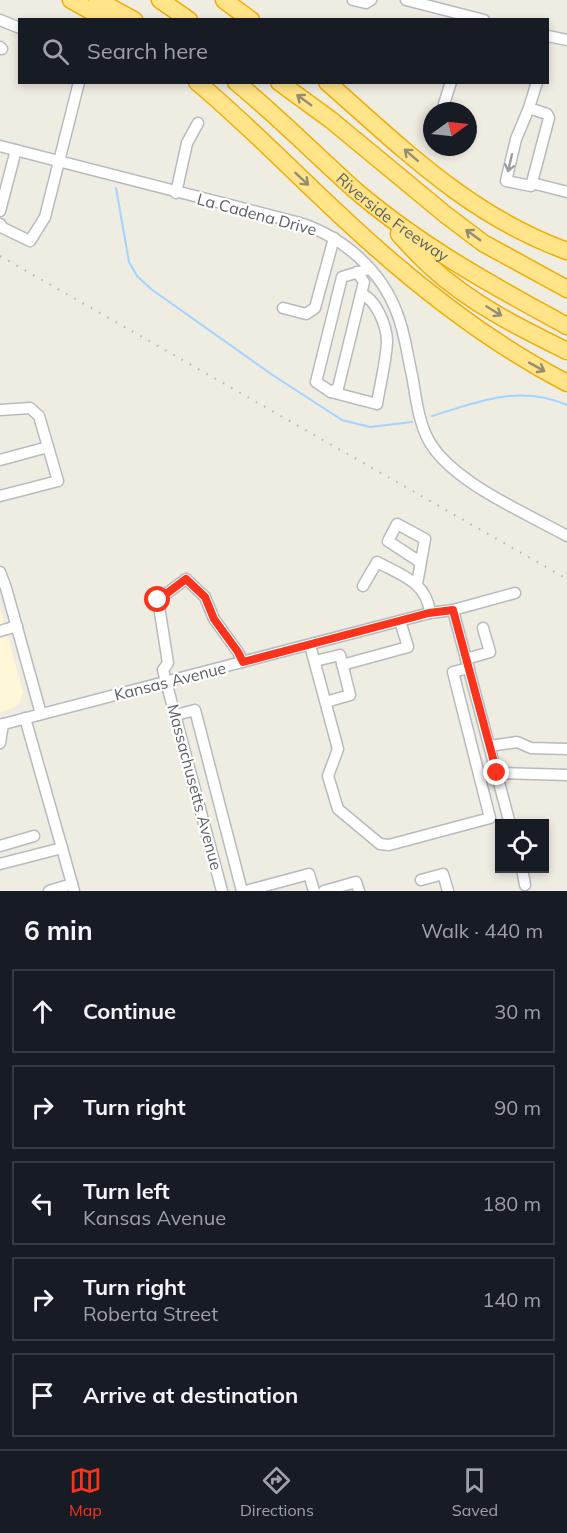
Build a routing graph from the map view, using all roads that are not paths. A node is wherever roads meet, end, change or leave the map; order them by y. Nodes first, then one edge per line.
1 (71, 0) edge
2 (97, 0) edge
3 (160, 0) edge
4 (224, 0) edge
5 (353, 0) edge
6 (371, 0) edge
7 (406, 0) edge
8 (103, 18) edge
9 (130, 18) edge
10 (186, 18) edge
11 (248, 18) edge
12 (471, 18) edge
13 (0, 20) edge
14 (18, 27) edge
15 (549, 38) edge
16 (567, 40) edge
17 (78, 84) edge
18 (199, 84) edge
19 (238, 84) edge
20 (282, 84) edge
21 (329, 84) edge
22 (450, 84) edge
23 (536, 84) edge
24 (445, 102) edge
25 (529, 108) junction
26 (331, 120) junction
27 (198, 123) dead end
28 (0, 146) edge
29 (16, 150) junction
30 (58, 161) junction
31 (532, 183) junction
32 (356, 190) junction
33 (567, 192) edge
34 (176, 193) junction
35 (0, 212) edge
36 (0, 224) edge
37 (334, 238) junction
38 (567, 251) edge
39 (567, 261) edge
40 (523, 265) junction
41 (369, 270) junction
42 (357, 272) junction
43 (567, 283) edge
44 (567, 289) edge
45 (361, 294) junction
46 (284, 308) dead end
47 (567, 326) edge
48 (567, 351) edge
49 (567, 383) edge
50 (331, 392) junction
51 (0, 410) edge
52 (48, 447) junction
53 (0, 460) edge
54 (0, 496) edge
55 (567, 536) edge
56 (420, 562) dead end
57 (0, 572) edge
58 (417, 584) junction
59 (363, 586) dead end
60 (3, 588) edge
61 (515, 593) dead end
62 (453, 610) junction
63 (429, 613) junction
64 (400, 621) junction
65 (17, 626) junction
66 (483, 628) dead end
67 (0, 631) edge
68 (310, 645) junction
69 (315, 661) junction
70 (243, 662) junction
71 (467, 664) junction
72 (342, 665) junction
73 (167, 682) junction
74 (326, 702) junction
75 (41, 714) junction
76 (176, 715) junction
77 (25, 718) junction
78 (1, 725) edge
79 (485, 727) junction
80 (469, 731) junction
81 (0, 743) edge
82 (490, 746) junction
83 (567, 749) edge
84 (497, 773) junction
85 (567, 775) edge
86 (490, 818) junction
87 (509, 819) edge
88 (34, 836) dead end
89 (0, 846) edge
90 (62, 848) junction
91 (0, 864) edge
92 (523, 873) edge
93 (421, 880) dead end
94 (525, 885) dead end
95 (73, 888) edge
96 (49, 891) edge
97 (222, 891) edge
98 (244, 891) edge
99 (314, 891) edge
100 (324, 891) edge
101 (358, 891) edge
102 (448, 891) edge

1 - 8 highway
2 - 9 highway
3 - 10 highway
4 - 11 highway
5 - 6 street
7 - 12 street
13 - 14 street
15 - 16 street
17 - 30 street
18 -> 49 highway
19 - 32 highway, Riverside Freeway
26 -> 20 highway, Riverside Freeway
38 -> 21 highway
22 - 24 street
23 - 25 street
25 - 31 street
25 -> 31 street
26 - 39 highway
40 -> 26 highway, Riverside Freeway
27 - 34 street
28 - 29 street, La Cadena Drive
29 - 30 street, La Cadena Drive
29 - 35 street
30 - 34 street, La Cadena Drive
30 - 36 street
31 - 33 street
32 - 47 highway, Riverside Freeway
32 -> 48 highway
34 - 37 street, La Cadena Drive
37 - 41 street, La Cadena Drive
37 - 46 street
40 - 43 highway
40 - 44 highway, Riverside Freeway
41 - 42 street
41 - 55 street, La Cadena Drive
42 - 45 street
42 - 50 street
45 - 50 street
45 - 50 street
51 - 52 street
52 - 53 street
52 - 54 street
56 - 58 street
57 - 60 street
58 - 59 street
58 - 63 street
60 - 65 street
61 - 62 street, Kansas Avenue
62 - 63 street, Kansas Avenue
62 - 71 street
63 - 64 street, Kansas Avenue
64 - 68 street, Kansas Avenue
64 - 72 street
65 - 67 street
65 - 75 street
66 - 71 street
68 - 69 street
68 - 70 street, Kansas Avenue
69 - 72 street
69 - 74 street
70 - 73 street, Kansas Avenue
70 - 73 street, Massachusetts Avenue
71 - 79 street
71 - 80 street
72 - 74 street
73 - 75 street, Kansas Avenue
73 - 76 street, Massachusetts Avenue
74 - 86 street
75 - 77 street, Kansas Avenue
76 - 97 street, Massachusetts Avenue
76 - 98 street
77 - 78 street, Kansas Avenue
77 - 90 street
78 - 81 street
79 - 80 street
79 - 82 street
80 - 86 street
82 - 83 street
82 - 84 street
84 - 85 street
84 - 87 street
86 - 87 street
88 - 89 street
90 - 91 street
90 - 95 street
92 - 94 street
93 - 102 street
95 - 96 street
98 - 99 street
100 - 101 street

